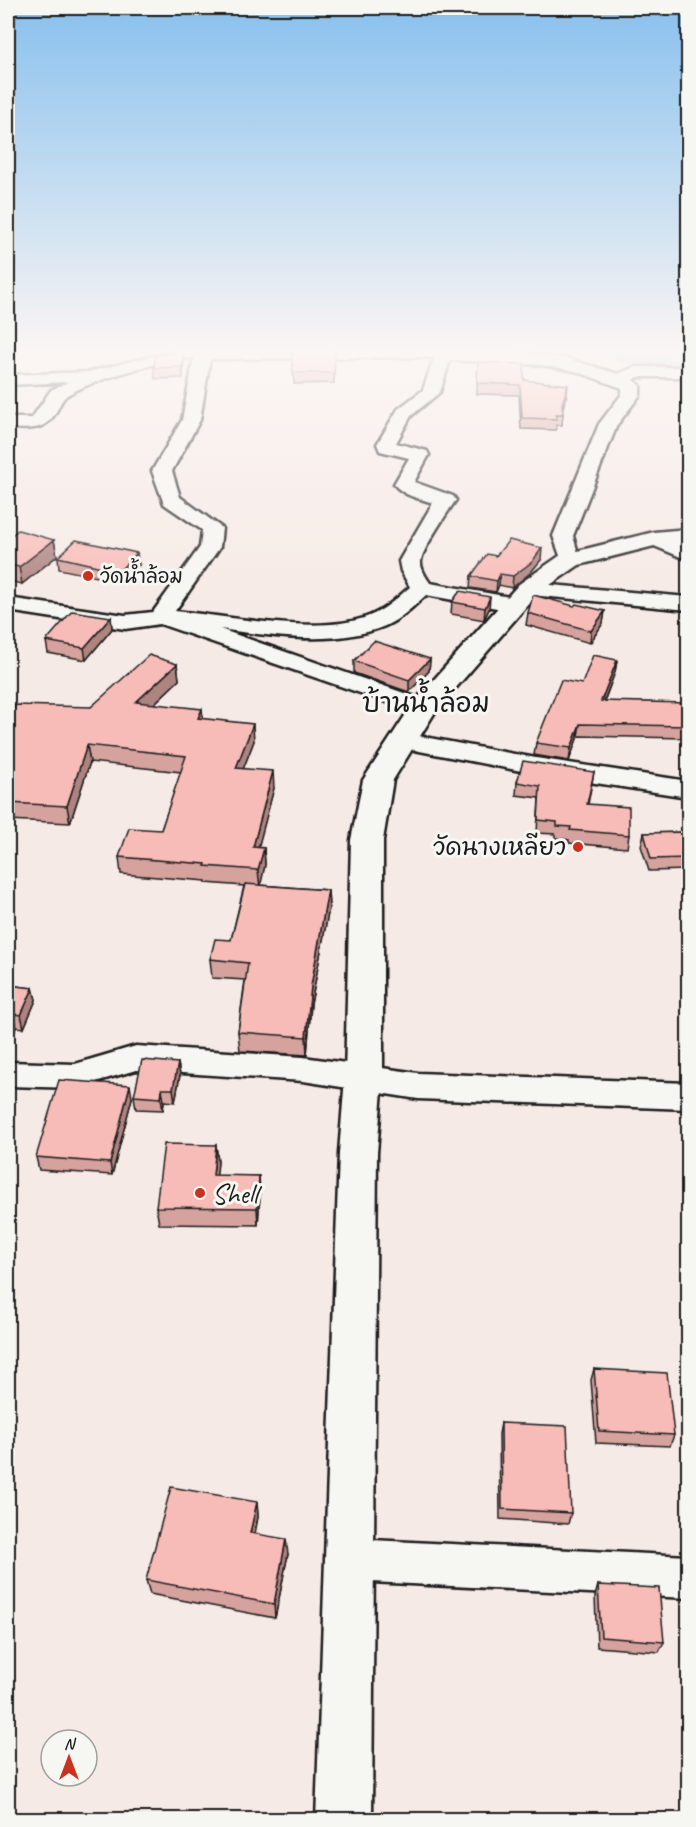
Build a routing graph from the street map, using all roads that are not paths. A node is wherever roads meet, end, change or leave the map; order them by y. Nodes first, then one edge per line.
1 (183, 434) edge
2 (392, 434) edge
3 (604, 434) edge
4 (671, 537) edge
5 (688, 554) edge
6 (570, 560) junction
7 (422, 588) junction
8 (520, 597) junction
9 (688, 604) edge
10 (8, 605) edge
11 (162, 616) junction
12 (424, 708) junction
13 (403, 741) junction
14 (688, 789) edge
15 (8, 1074) edge
16 (364, 1077) junction
17 (688, 1096) edge
18 (351, 1560) junction
19 (688, 1576) edge
20 (344, 1820) edge

1 - 11 street
2 - 7 street
3 - 6 street
4 - 5 street
4 - 6 main road
6 - 8 main road
7 - 8 street
7 - 11 street
8 - 9 street
8 - 12 main road
10 - 11 street
11 - 12 street
12 - 13 main road
13 - 14 street
13 - 16 main road
15 - 16 street
16 - 17 street
16 - 18 main road
18 - 19 street
18 - 20 main road

